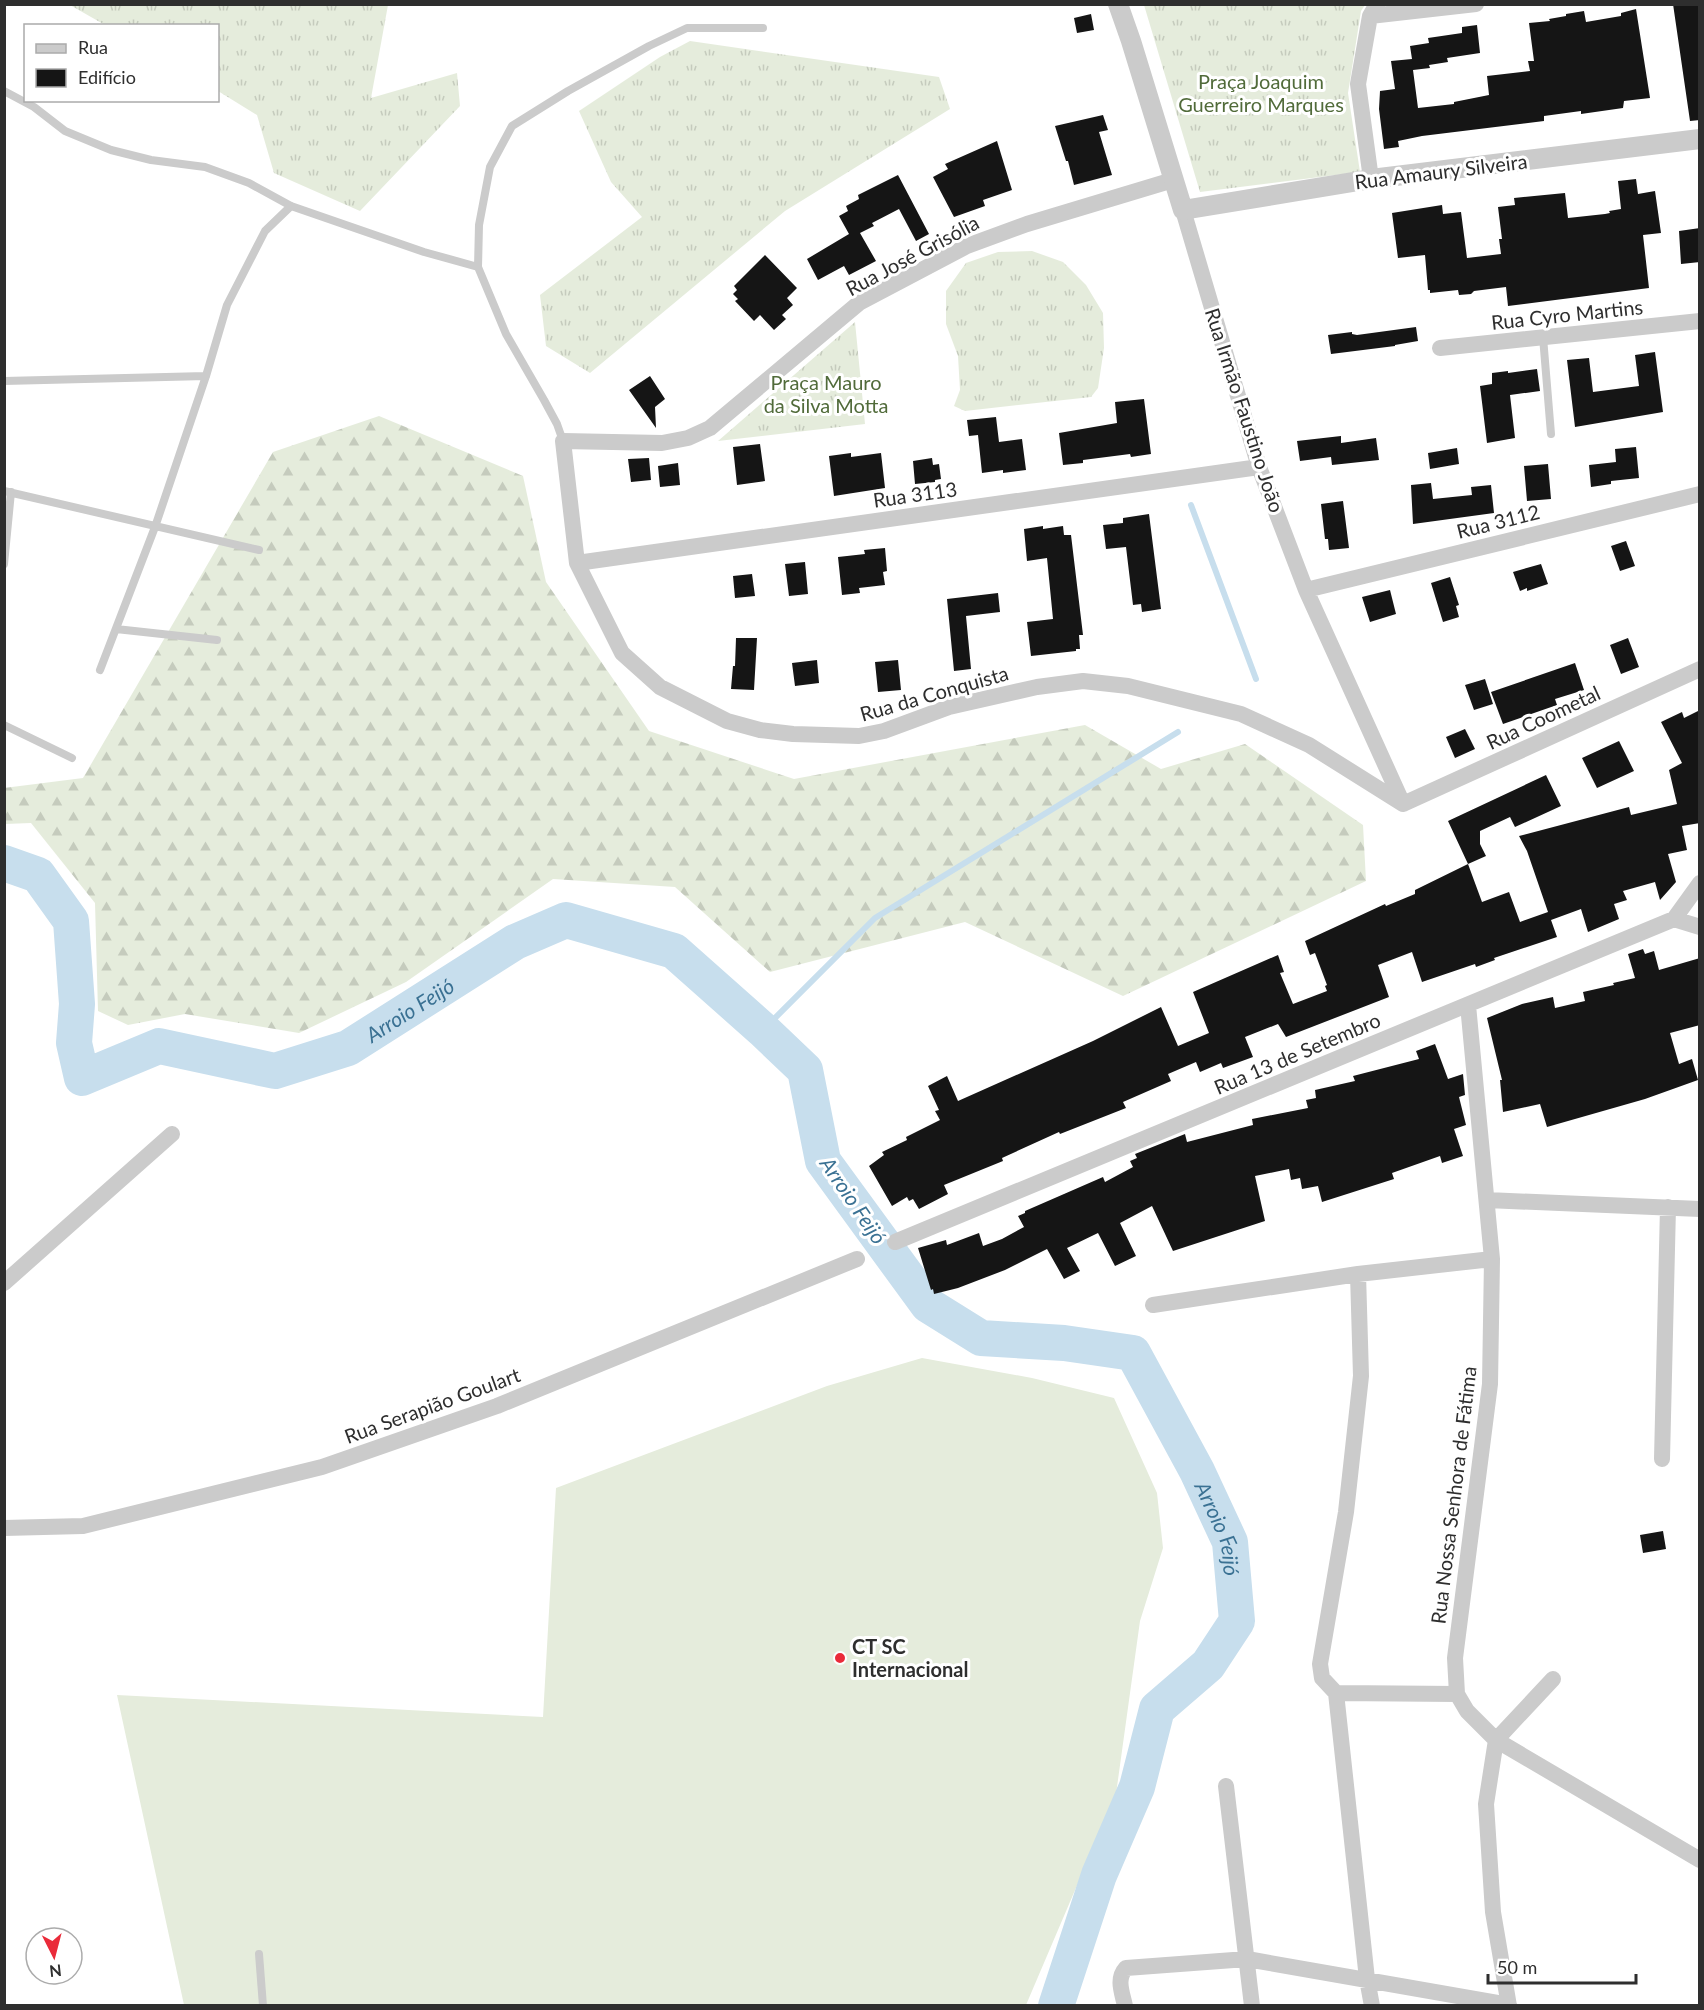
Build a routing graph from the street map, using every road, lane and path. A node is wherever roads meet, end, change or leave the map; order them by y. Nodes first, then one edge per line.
1 (1118, 4) edge
2 (1476, 4) edge
3 (1374, 10) edge
4 (763, 28) dead end
5 (4, 91) edge
6 (24, 102) edge
7 (25, 102) edge
8 (1700, 139) edge
9 (1371, 179) junction
10 (1173, 180) junction
11 (291, 206) junction
12 (1183, 210) junction
13 (478, 267) junction
14 (1700, 321) edge
15 (1543, 337) junction
16 (1440, 348) dead end
17 (206, 376) junction
18 (4, 381) edge
19 (1551, 434) dead end
20 (563, 441) junction
21 (1259, 467) junction
22 (8, 491) edge
23 (1700, 494) edge
24 (155, 527) junction
25 (259, 550) dead end
26 (577, 563) junction
27 (4, 564) edge
28 (1306, 590) junction
29 (116, 630) junction
30 (217, 640) dead end
31 (1700, 669) edge
32 (100, 670) dead end
33 (4, 725) edge
34 (72, 758) dead end
35 (1404, 804) junction
36 (1700, 883) edge
37 (1674, 919) junction
38 (1700, 927) edge
39 (1468, 1005) junction
40 (172, 1134) dead end
41 (1487, 1200) junction
42 (1668, 1207) junction
43 (1700, 1209) edge
44 (894, 1242) dead end
45 (857, 1258) dead end
46 (1492, 1259) junction
47 (1358, 1274) junction
48 (4, 1283) edge
49 (1153, 1305) dead end
50 (1662, 1459) dead end
51 (4, 1528) edge
52 (1553, 1679) dead end
53 (1336, 1693) junction
54 (1457, 1694) junction
55 (1496, 1740) junction
56 (1226, 1786) dead end
57 (1700, 1860) edge
58 (259, 1954) dead end
59 (1247, 1959) junction
60 (1367, 1979) junction
61 (1509, 2005) edge
62 (263, 2006) edge
63 (1125, 2006) edge
64 (1252, 2006) edge
65 (1372, 2006) edge

1 - 10 street, Rua Irmão Faustino João
2 - 3 street
3 - 9 street
4 - 13 lane
5 - 6 lane
7 - 11 lane
8 - 9 street, Rua Amaury Silveira
9 - 12 street, Rua Amaury Silveira
10 - 12 street, Rua Irmão Faustino João
10 - 20 street, Rua José Grisólia
11 - 13 lane
11 - 17 lane
12 - 21 street, Rua Irmão Faustino João
13 - 20 lane
14 - 15 street, Rua Cyro Martins
15 - 16 street, Rua Cyro Martins
15 - 19 lane
17 - 18 lane
17 - 24 lane
20 - 26 street, Rua da Conquista
21 - 26 street, Rua 3113
21 - 28 street, Rua Irmão Faustino João
22 - 24 lane
22 - 27 lane
23 - 28 street, Rua 3112
24 - 25 lane
24 - 29 lane
26 - 35 street, Rua da Conquista
28 - 35 street, Rua Irmão Faustino João
29 - 30 lane
29 - 32 lane
31 - 35 street, Rua Coometal
33 - 34 lane
36 - 37 street
37 - 38 street
37 - 39 street, Rua 13 de Setembro
39 - 41 street, Rua Nossa Senhora de Fátima
39 - 44 street, Rua 13 de Setembro
40 - 48 street
41 - 42 street
41 - 46 street, Rua Nossa Senhora de Fátima
42 - 43 street
42 - 50 street
45 - 51 street, Rua Serapião Goulart
46 - 47 street
46 - 54 street, Rua Nossa Senhora de Fátima
47 - 49 street
47 - 53 street
52 - 55 street
53 - 54 street
53 - 60 street
54 - 55 street
55 - 57 street
55 - 61 street
56 - 59 street
58 - 62 lane
59 - 60 street
59 - 63 street
59 - 64 street
60 - 61 street
60 - 65 street

